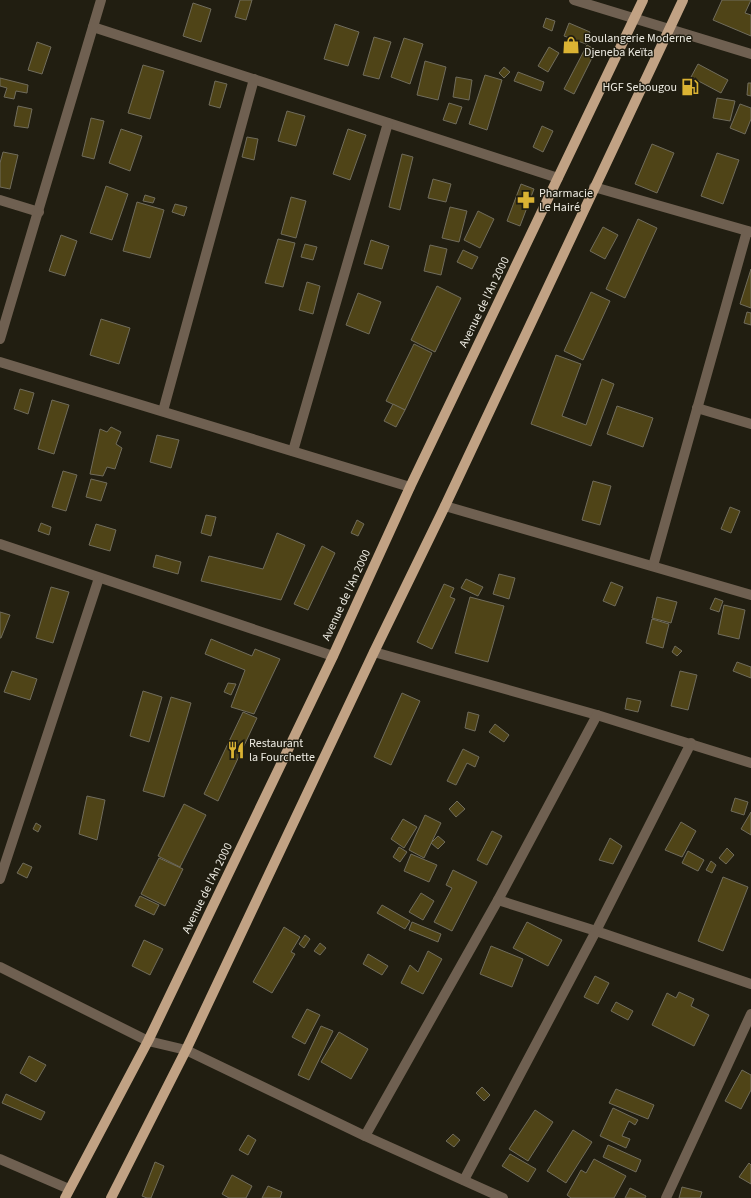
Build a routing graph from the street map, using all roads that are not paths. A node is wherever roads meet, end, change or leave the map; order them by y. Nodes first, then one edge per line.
1 (101, 0) edge
2 (574, 0) edge
3 (643, 0) edge
4 (683, 0) edge
5 (634, 19) junction
6 (93, 27) junction
7 (669, 29) junction
8 (751, 54) edge
9 (254, 79) junction
10 (388, 123) junction
11 (558, 178) junction
12 (594, 187) junction
13 (0, 200) edge
14 (39, 212) junction
15 (749, 231) edge
16 (0, 339) edge
17 (0, 362) edge
18 (697, 408) junction
19 (163, 411) junction
20 (751, 424) edge
21 (293, 451) junction
22 (410, 487) junction
23 (445, 506) junction
24 (0, 544) edge
25 (653, 566) junction
26 (99, 578) junction
27 (751, 595) edge
28 (374, 652) junction
29 (333, 656) junction
30 (598, 714) junction
31 (692, 743) junction
32 (751, 763) edge
33 (0, 879) edge
34 (498, 900) junction
35 (596, 931) junction
36 (0, 967) edge
37 (751, 984) edge
38 (751, 1014) edge
39 (148, 1042) junction
40 (186, 1050) junction
41 (365, 1136) junction
42 (0, 1159) edge
43 (464, 1180) junction
44 (67, 1194) edge
45 (111, 1198) edge
46 (503, 1198) edge
47 (666, 1198) edge

1 - 6 street
2 - 5 street
3 - 5 main road, Avenue de l'An 2000
4 - 7 main road
5 - 7 street
5 - 11 main road, Avenue de l'An 2000
6 - 9 street
6 - 14 street
7 - 8 street
7 - 12 main road
9 - 10 street
9 - 19 street
10 - 11 street
10 - 21 street
11 - 22 main road, Avenue de l'An 2000
12 - 15 street
12 - 23 main road
13 - 14 street
14 - 16 street
15 - 18 street
17 - 19 street
18 - 20 street
18 - 25 street
19 - 21 street
21 - 22 street
22 - 29 main road, Avenue de l'An 2000
23 - 25 street
23 - 28 main road
24 - 26 street
25 - 27 street
26 - 29 street
26 - 33 street
28 - 30 street
28 - 40 main road
29 - 39 main road, Avenue de l'An 2000
30 - 31 street
30 - 34 street
31 - 32 street
31 - 35 street
34 - 35 street
34 - 41 street
35 - 37 street
35 - 43 street
36 - 39 street
38 - 47 street
39 - 40 street
39 - 44 main road, Avenue de l'An 2000
40 - 41 street
40 - 45 main road
41 - 43 street
42 - 44 street
43 - 46 street

